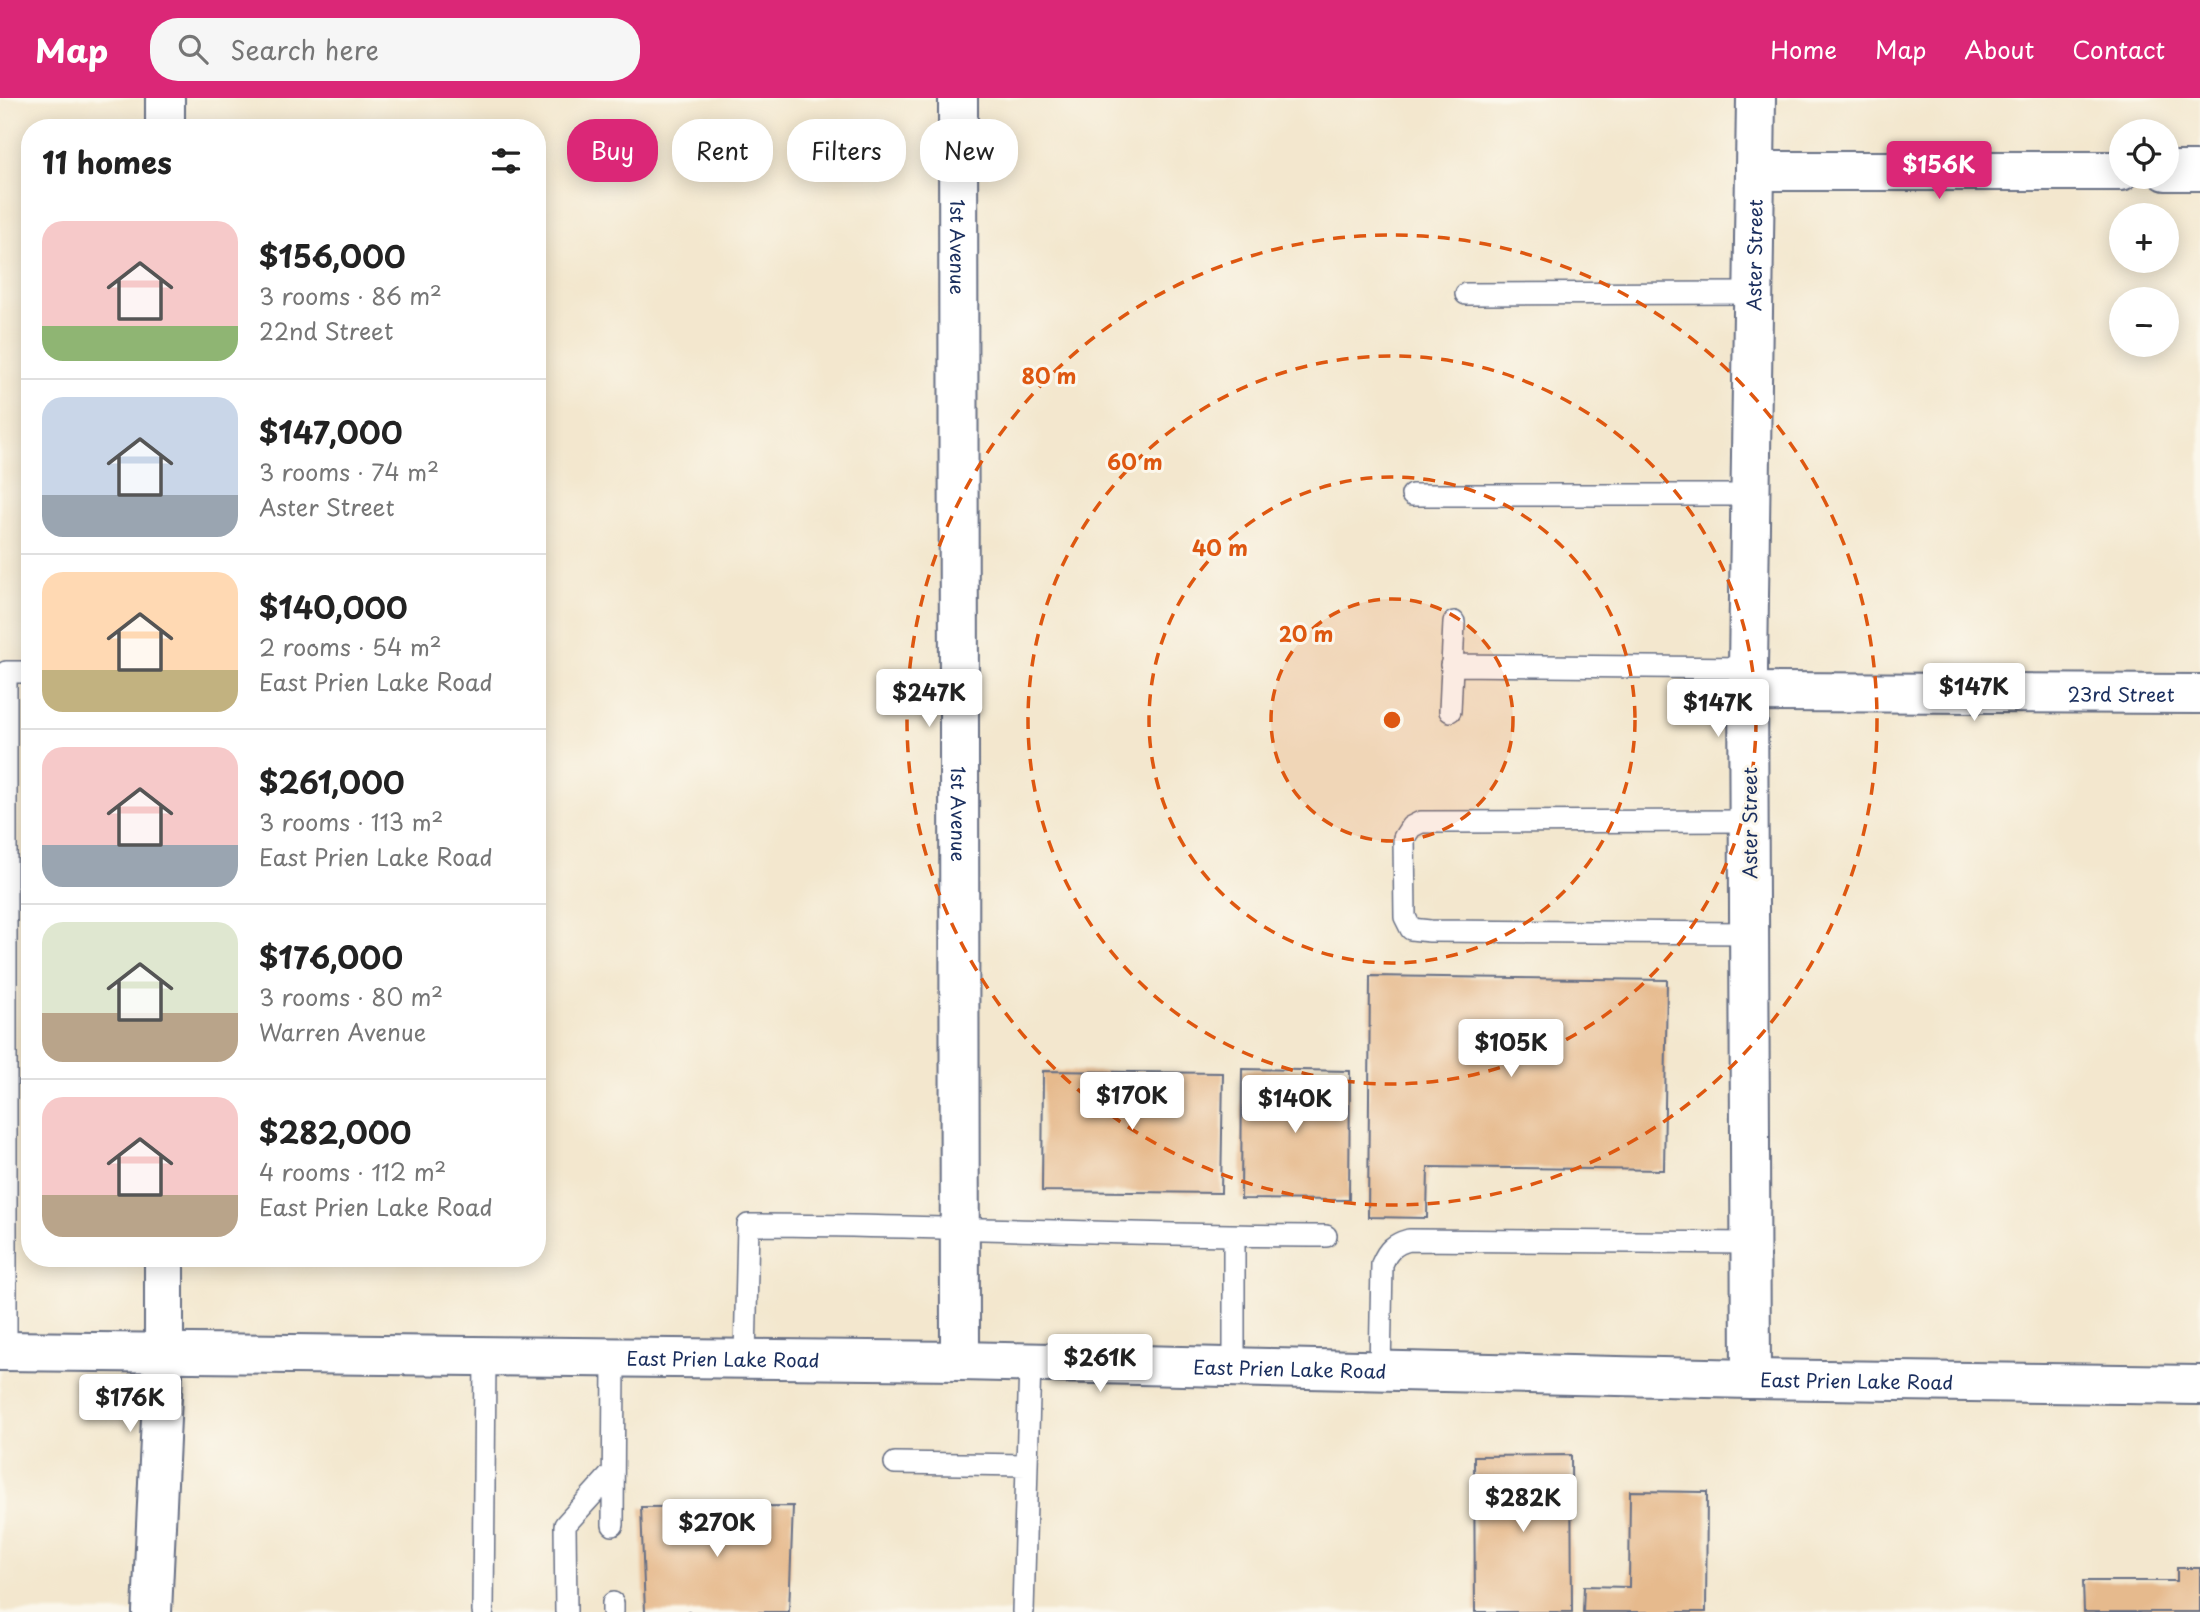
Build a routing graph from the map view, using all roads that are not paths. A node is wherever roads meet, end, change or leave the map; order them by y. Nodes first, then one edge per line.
1 (165, 98) edge
2 (958, 98) edge
3 (1756, 98) edge
4 (165, 119) edge
5 (1756, 171) junction
6 (2109, 171) edge
7 (2179, 171) edge
8 (2200, 171) edge
9 (1754, 293) junction
10 (1466, 294) dead end
11 (1412, 495) dead end
12 (1751, 495) junction
13 (1454, 622) dead end
14 (1451, 665) junction
15 (3, 672) edge
16 (21, 672) edge
17 (1748, 680) junction
18 (2200, 694) edge
19 (1450, 711) dead end
20 (3, 802) edge
21 (1749, 821) junction
22 (3, 930) edge
23 (1749, 933) junction
24 (3, 1097) edge
25 (3, 1218) edge
26 (958, 1227) junction
27 (1234, 1236) junction
28 (1326, 1236) dead end
29 (1750, 1243) junction
30 (164, 1267) edge
31 (3, 1351) edge
32 (164, 1353) junction
33 (485, 1356) junction
34 (614, 1357) junction
35 (745, 1359) junction
36 (960, 1360) junction
37 (1030, 1363) junction
38 (1234, 1367) junction
39 (1380, 1371) junction
40 (1751, 1379) junction
41 (2200, 1385) edge
42 (895, 1463) dead end
43 (1027, 1465) junction
44 (613, 1472) junction
45 (613, 1525) dead end
46 (152, 1612) edge
47 (483, 1612) edge
48 (566, 1612) edge
49 (1023, 1612) edge

1 - 4 street
2 - 26 street, 1st Avenue
3 - 5 street, Aster Street
5 - 6 street
5 - 9 street, Aster Street
7 - 8 street
9 - 10 lane
9 - 12 street, Aster Street
11 - 12 lane
12 - 17 street, Aster Street
13 - 14 lane
14 - 17 lane
14 - 19 lane
15 - 16 lane
15 - 20 lane
17 - 18 street, 23rd Street
17 - 21 street, Aster Street
20 - 22 lane
21 - 23 street, Aster Street
21 - 23 lane
22 - 24 lane
23 - 29 street, Aster Street
24 - 25 lane
25 - 31 lane
26 - 27 lane
26 - 35 lane
26 - 36 street, 1st Avenue
27 - 28 lane
27 - 38 lane
29 - 39 lane
29 - 40 street, Aster Street
30 - 32 street
31 - 32 street, East Prien Lake Road
32 - 33 street, East Prien Lake Road
32 - 46 street
33 - 34 street, East Prien Lake Road
33 - 47 lane
34 - 35 street, East Prien Lake Road
34 - 44 lane
35 - 36 street, East Prien Lake Road
36 - 37 street, East Prien Lake Road
37 - 38 street, East Prien Lake Road
37 - 43 lane
38 - 39 street, East Prien Lake Road
39 - 40 street, East Prien Lake Road
40 - 41 street, East Prien Lake Road
42 - 43 lane
43 - 49 lane
44 - 45 lane
44 - 48 lane

